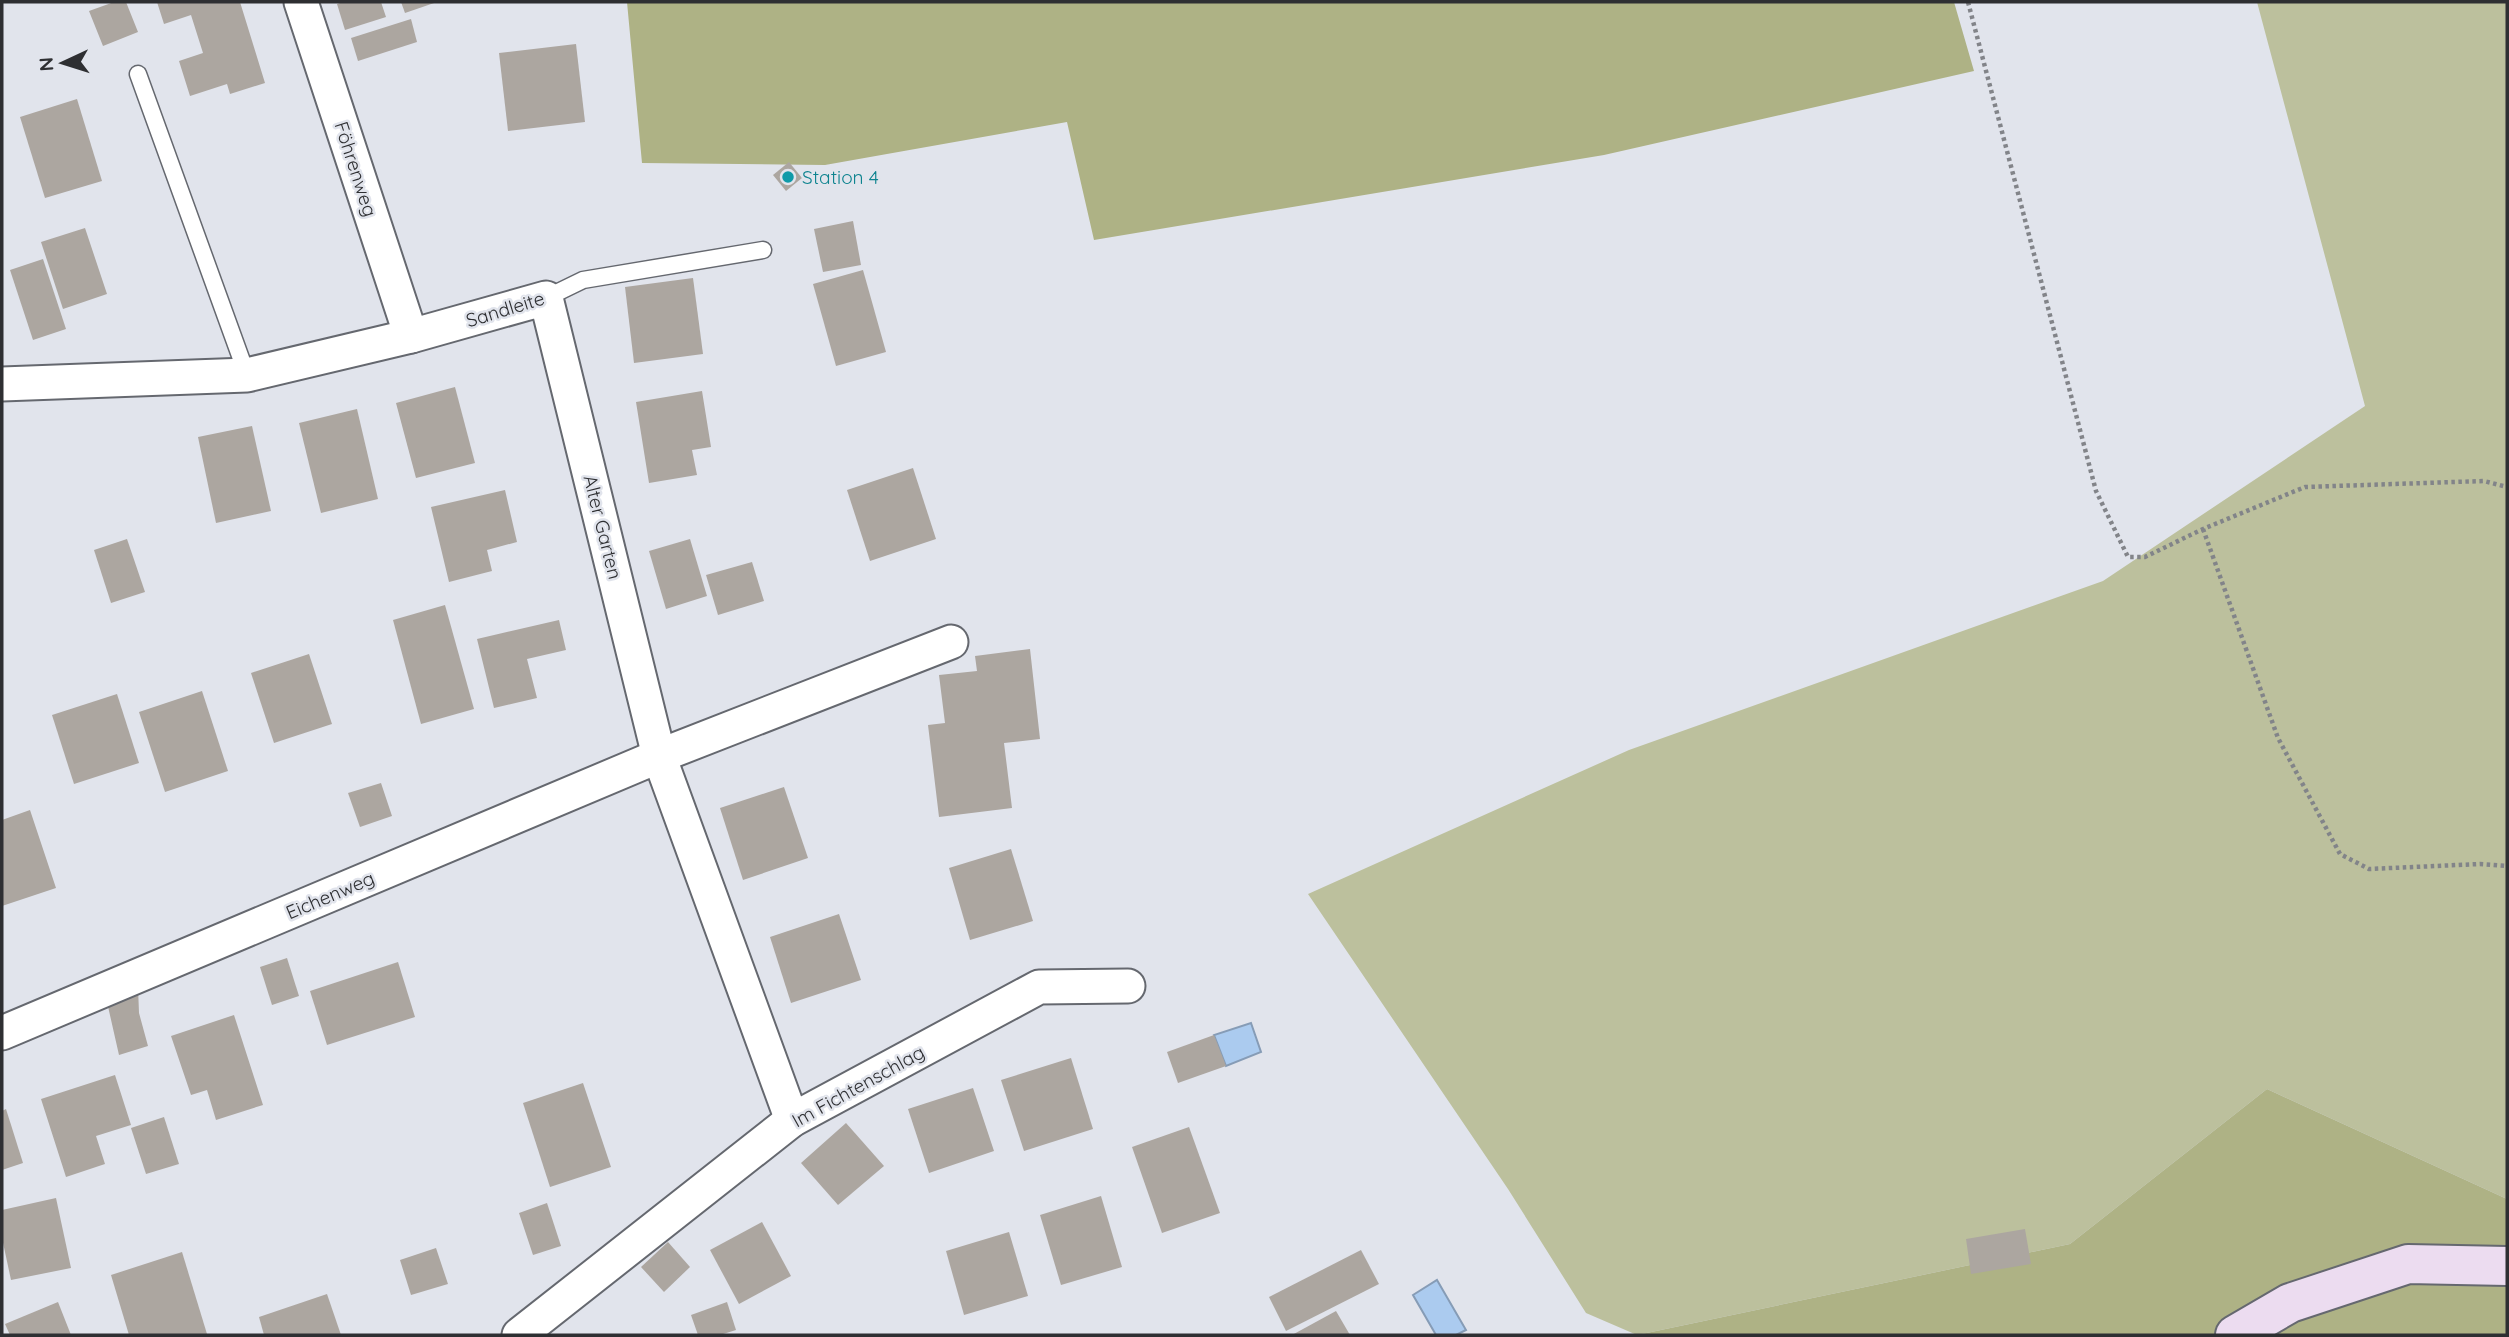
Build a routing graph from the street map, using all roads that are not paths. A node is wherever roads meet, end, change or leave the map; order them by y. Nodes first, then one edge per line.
1 (301, 2) edge
2 (138, 74) dead end
3 (763, 250) dead end
4 (546, 298) junction
5 (411, 336) junction
6 (247, 375) junction
7 (2, 384) edge
8 (951, 642) dead end
9 (659, 757) junction
10 (1128, 986) dead end
11 (2, 1033) edge
12 (792, 1120) junction
13 (2507, 1266) edge
14 (519, 1335) edge
15 (2235, 1335) edge

1 - 5 street, Föhrenweg
2 - 6 lane
3 - 4 lane, Sandleite
4 - 5 street, Sandleite
4 - 9 street, Alter Garten
5 - 6 street, Sandleite
6 - 7 street, Sandleite
8 - 9 street
9 - 11 street, Eichenweg
9 - 12 street, Alter Garten
10 - 12 street, Im Fichtenschlag
12 - 14 street, Im Fichtenschlag
13 - 15 street

